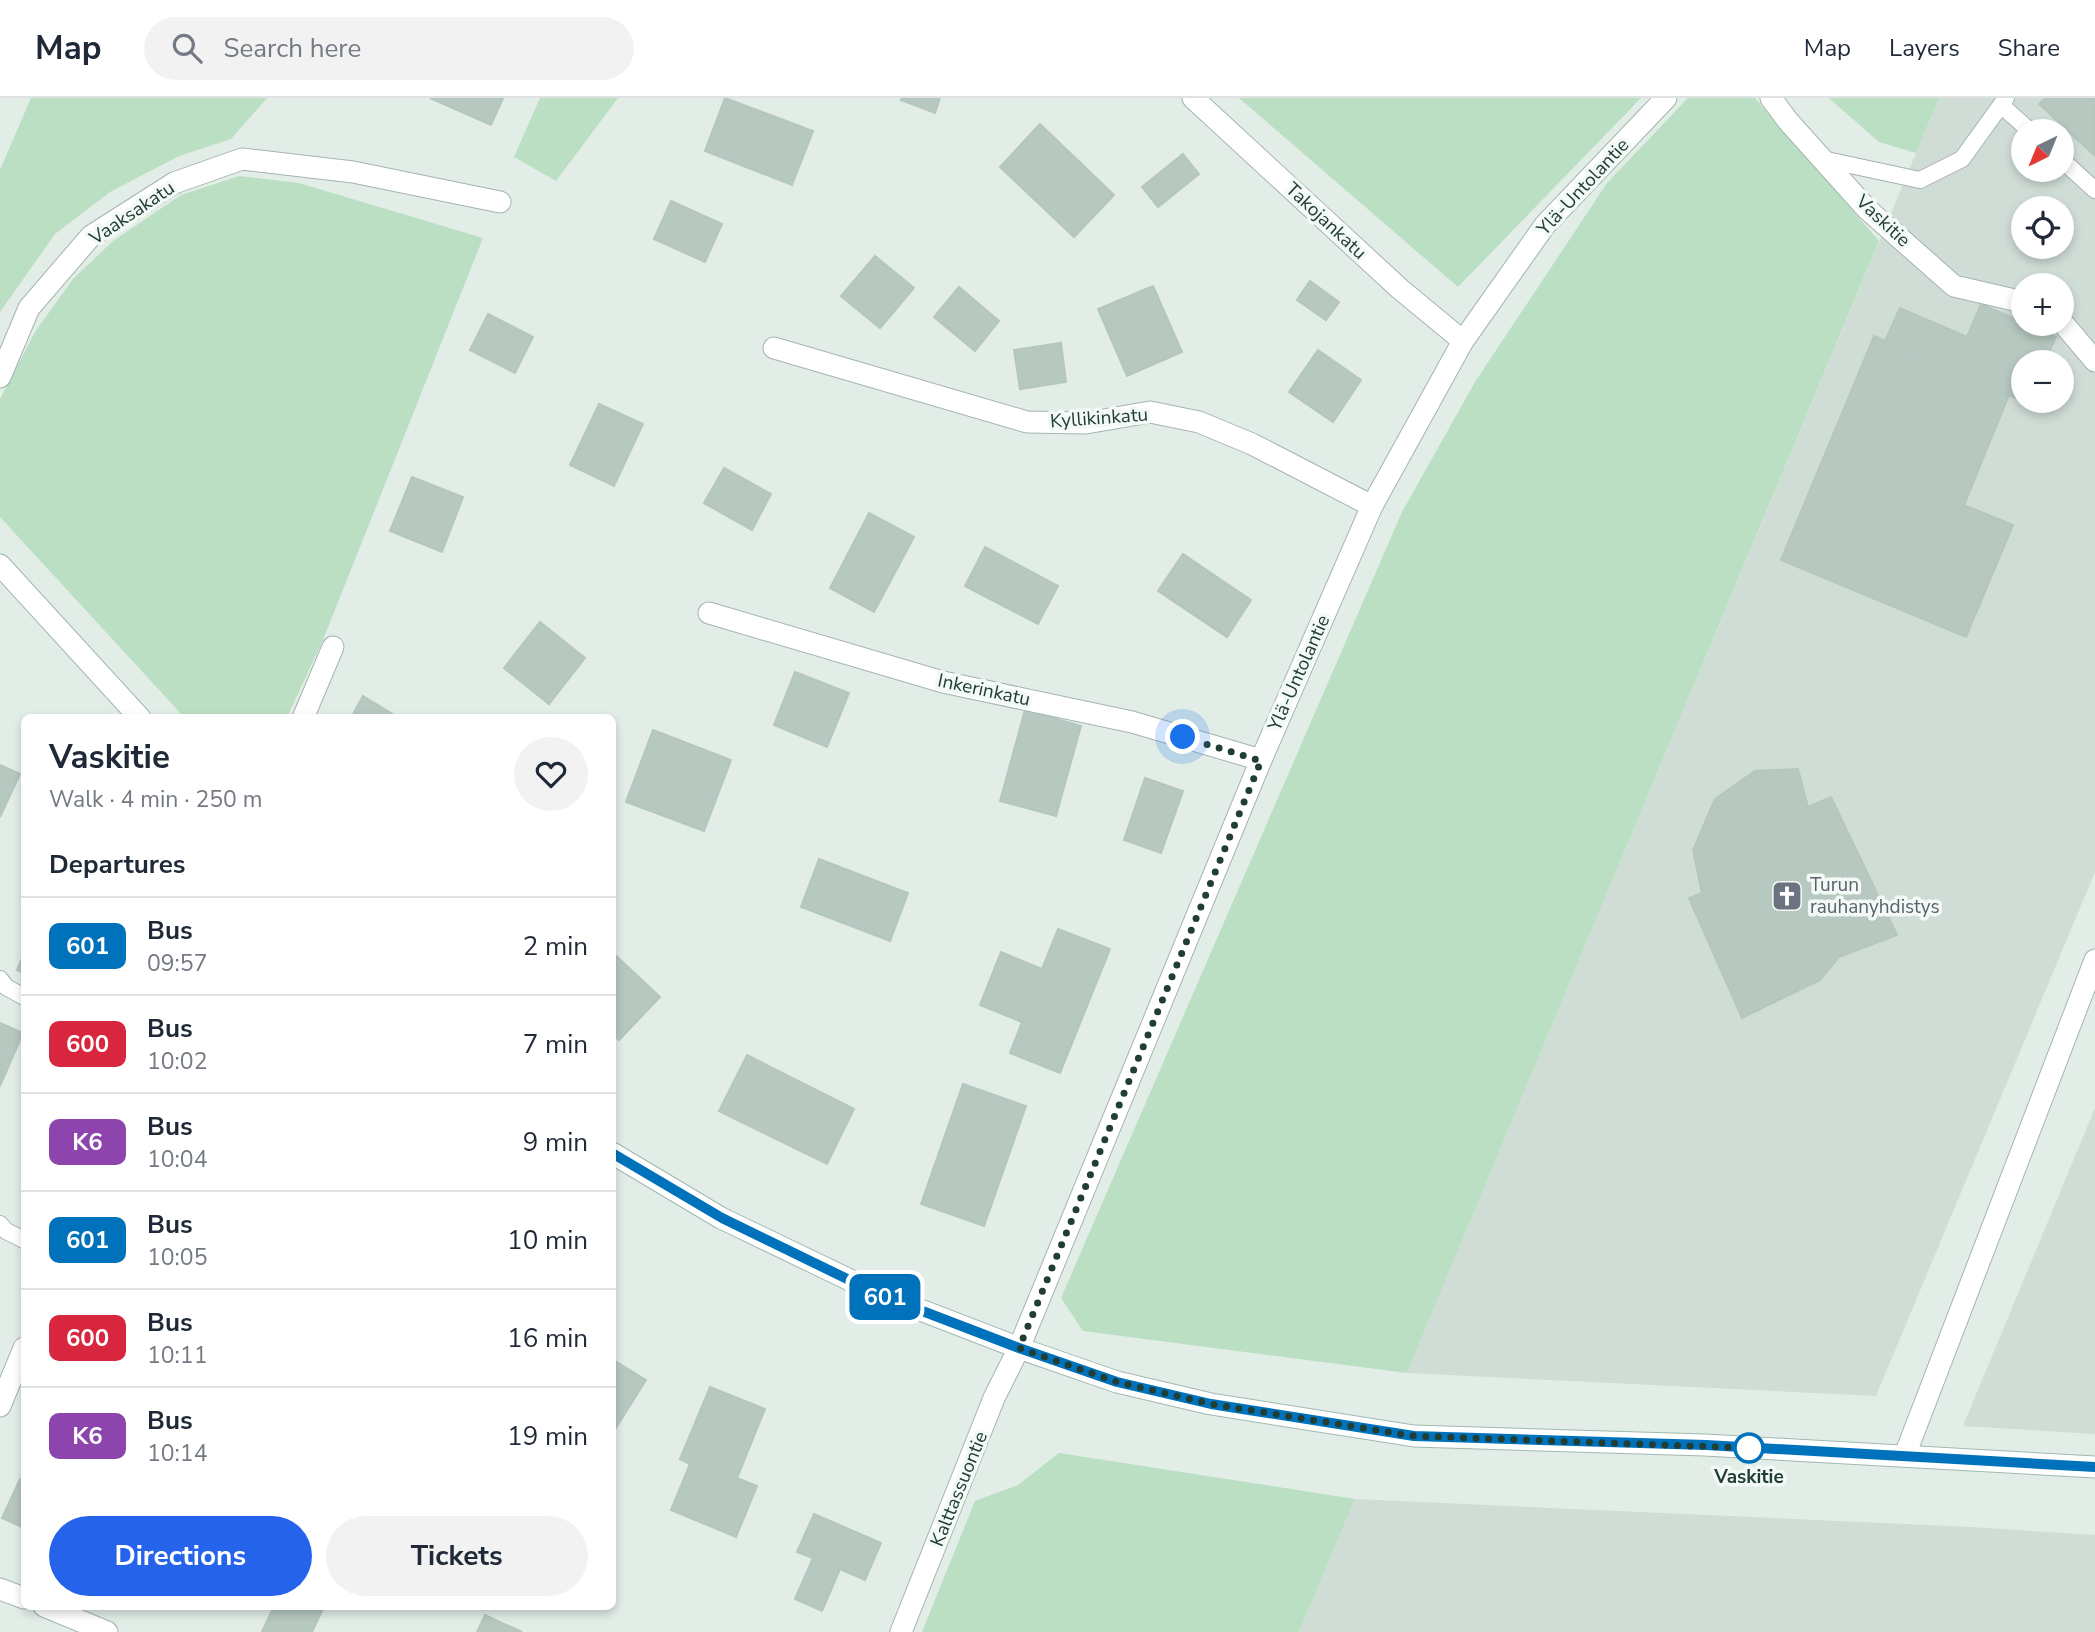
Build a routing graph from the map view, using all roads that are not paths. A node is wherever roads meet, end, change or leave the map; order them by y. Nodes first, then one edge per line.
1 (1193, 98) edge
2 (1666, 98) edge
3 (1771, 98) edge
4 (2003, 102) edge
5 (2019, 119) edge
6 (1822, 159) junction
7 (2074, 171) edge
8 (2095, 190) edge
9 (500, 202) dead end
10 (2011, 299) edge
11 (2074, 336) edge
12 (1463, 341) junction
13 (774, 348) dead end
14 (2095, 361) edge
15 (0, 377) edge
16 (1372, 506) junction
17 (0, 565) edge
18 (709, 613) dead end
19 (333, 647) dead end
20 (136, 714) edge
21 (305, 714) edge
22 (1261, 761) junction
23 (2095, 960) edge
24 (0, 979) edge
25 (21, 995) edge
26 (616, 1155) edge
27 (0, 1224) edge
28 (21, 1238) edge
29 (1019, 1348) junction
30 (21, 1355) edge
31 (0, 1406) edge
32 (1905, 1455) junction
33 (2095, 1467) edge
34 (0, 1588) edge
35 (21, 1597) edge
36 (54, 1610) edge
37 (107, 1632) edge
38 (901, 1632) edge

1 - 12 street, Takojankatu
2 - 12 street, Ylä-Untolantie
3 - 6 street, Vaskitie
4 - 5 lane
4 - 6 lane
6 - 10 street, Vaskitie
7 - 8 lane
9 - 15 street, Vaaksakatu
11 - 14 street
12 - 16 street, Ylä-Untolantie
13 - 16 street, Kyllikinkatu
16 - 22 street, Ylä-Untolantie
17 - 20 street
18 - 22 street, Inkerinkatu
19 - 21 street
22 - 29 street, Ylä-Untolantie
23 - 32 street
24 - 25 lane
26 - 29 street
27 - 28 lane
29 - 32 street
29 - 38 street, Kalttassuontie
30 - 31 street
32 - 33 street
34 - 35 street
36 - 37 street

